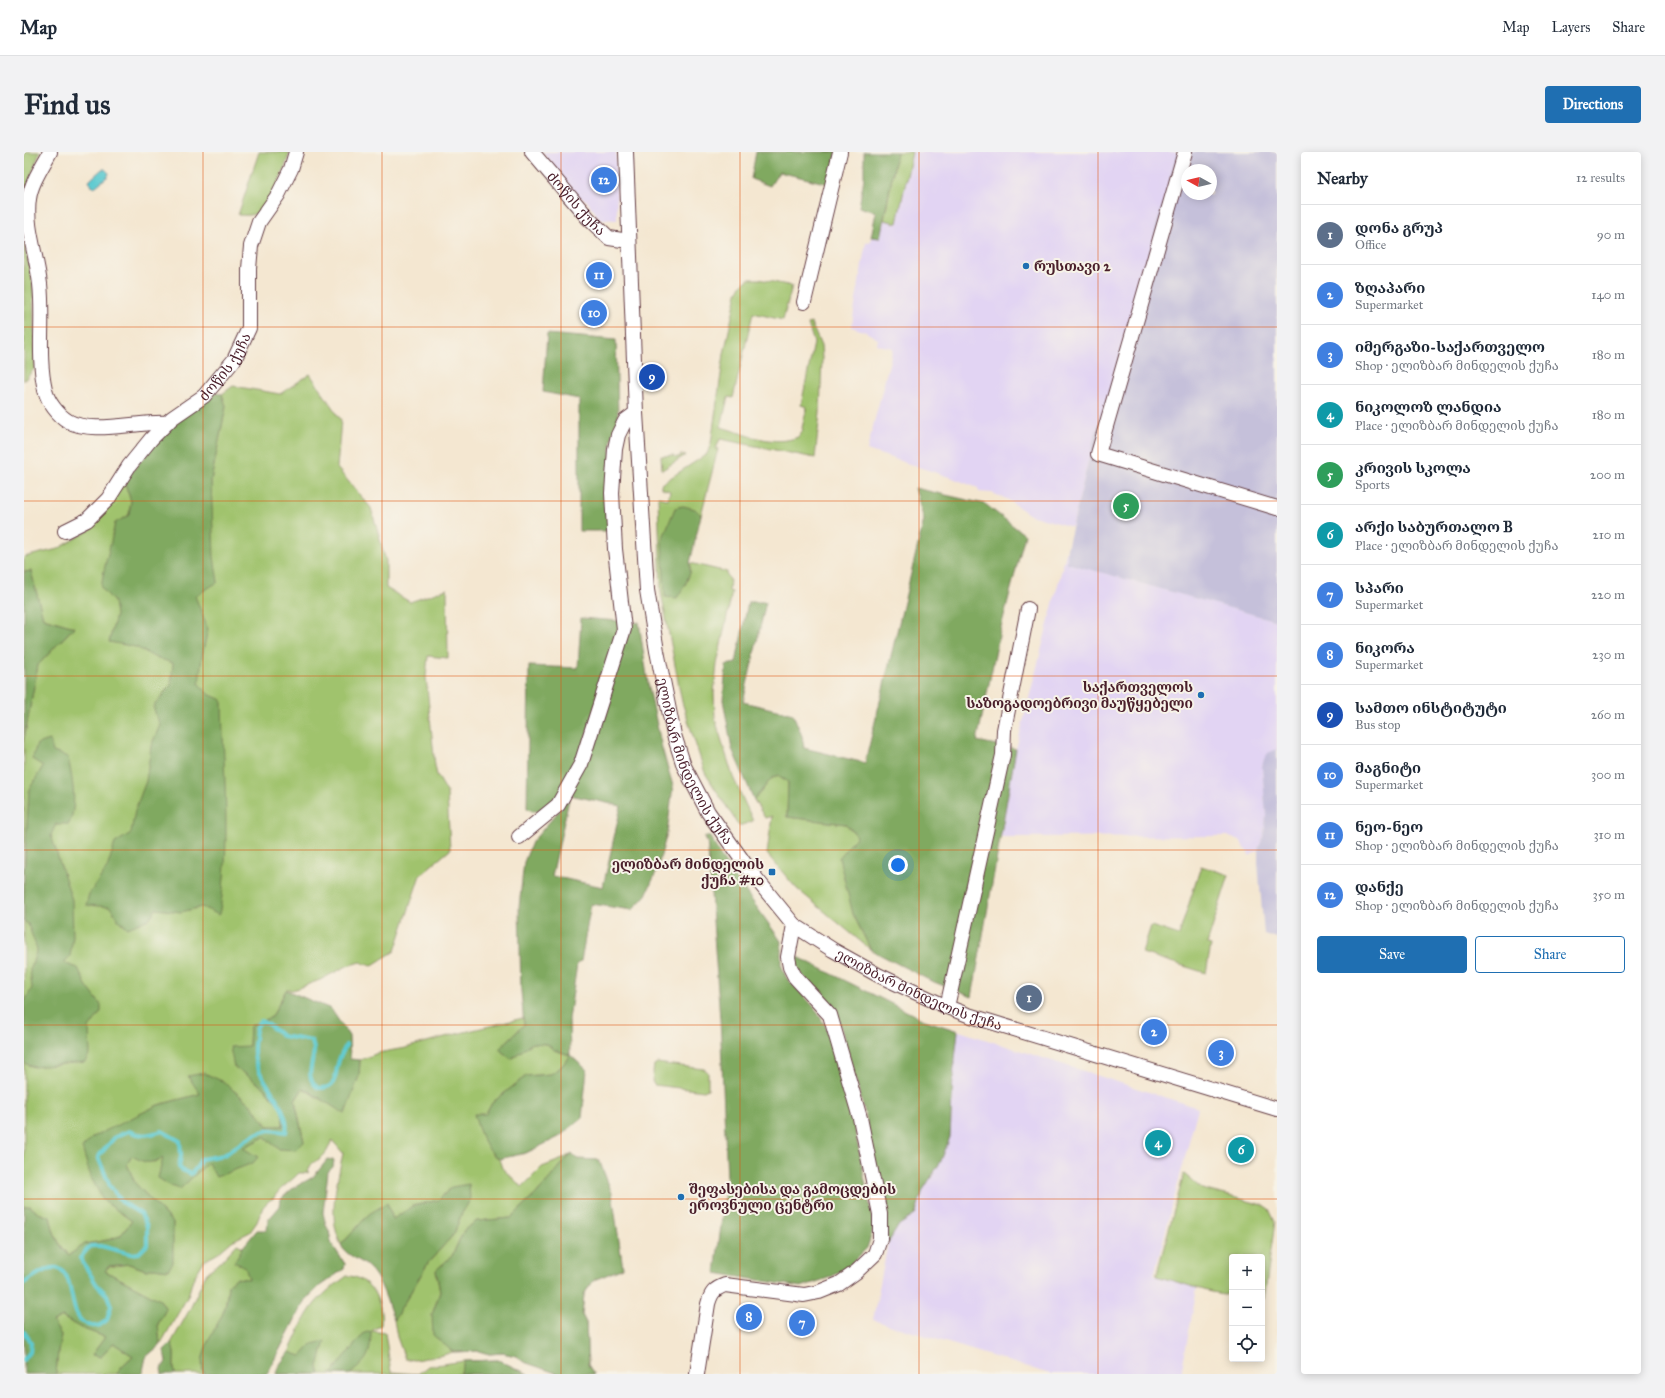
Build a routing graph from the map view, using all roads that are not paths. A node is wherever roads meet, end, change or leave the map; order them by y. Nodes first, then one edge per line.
1 (50, 152) edge
2 (296, 152) edge
3 (532, 152) edge
4 (626, 152) edge
5 (840, 152) edge
6 (1185, 152) edge
7 (629, 241) junction
8 (804, 302) dead end
9 (636, 413) junction
10 (167, 423) junction
11 (1277, 508) edge
12 (65, 531) dead end
13 (1028, 610) dead end
14 (519, 837) dead end
15 (794, 925) junction
16 (947, 1007) junction
17 (1277, 1109) edge
18 (697, 1374) edge

1 - 10 street
2 - 10 street, ძოწის ქუჩა
3 - 7 street, ძოწის ქუჩა
4 - 7 street, ელიზბარ მინდელის ქუჩა
5 - 8 street
6 - 11 street
7 - 9 street, ელიზბარ მინდელის ქუჩა
9 - 14 street
9 - 15 street, ელიზბარ მინდელის ქუჩა
10 - 12 street, ძოწის ქუჩა
13 - 16 street
15 - 16 street, ელიზბარ მინდელის ქუჩა
15 - 18 street
16 - 17 street, ელიზბარ მინდელის ქუჩა

